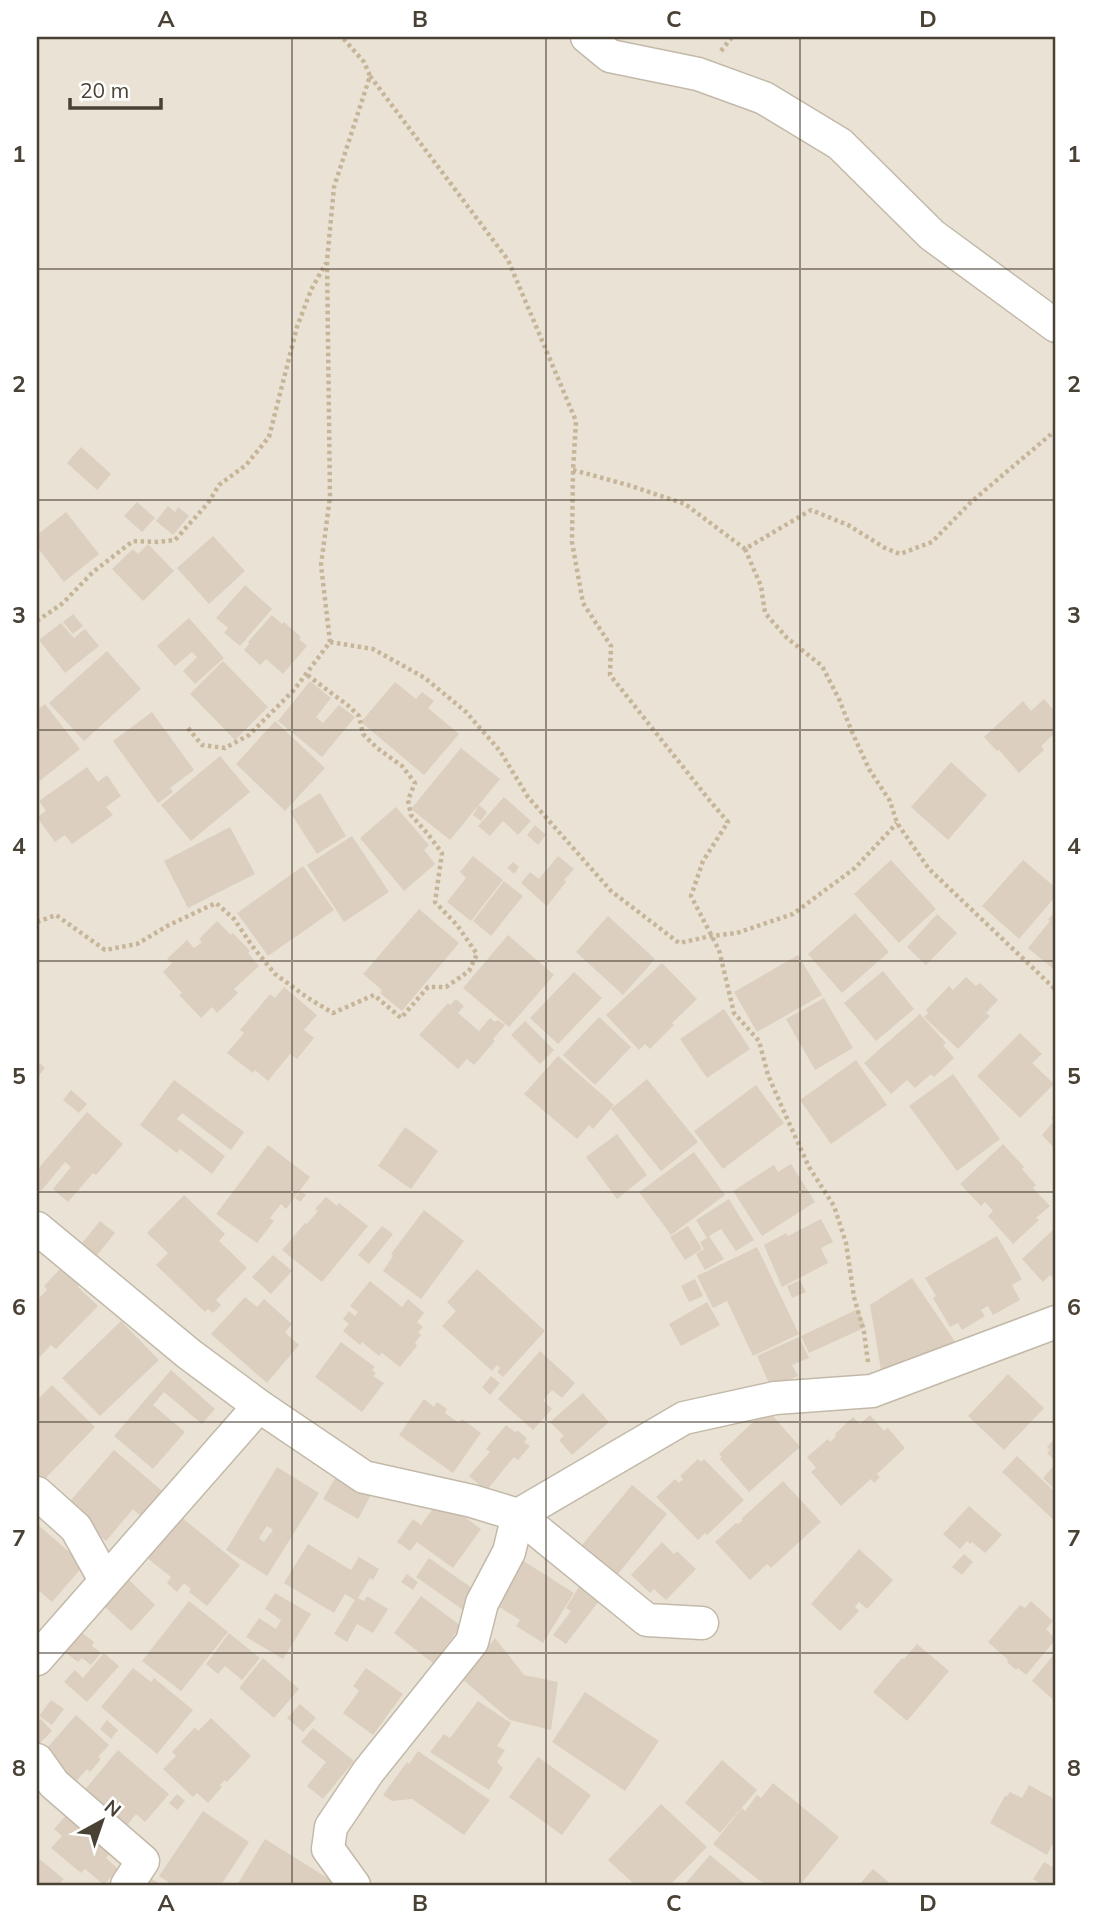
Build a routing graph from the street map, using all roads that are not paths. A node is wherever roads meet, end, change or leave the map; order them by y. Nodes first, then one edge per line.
1 (587, 37) edge
2 (1056, 326) edge
3 (37, 1228) edge
4 (1056, 1322) edge
5 (259, 1406) junction
6 (37, 1493) edge
7 (517, 1515) junction
8 (105, 1580) junction
9 (702, 1623) dead end
10 (37, 1659) edge
11 (37, 1760) edge
12 (127, 1885) edge
13 (354, 1885) edge

1 - 2 street
3 - 5 street
4 - 7 street
5 - 7 street
5 - 8 street
6 - 8 street
7 - 9 street
7 - 13 street
8 - 10 street
11 - 12 street

